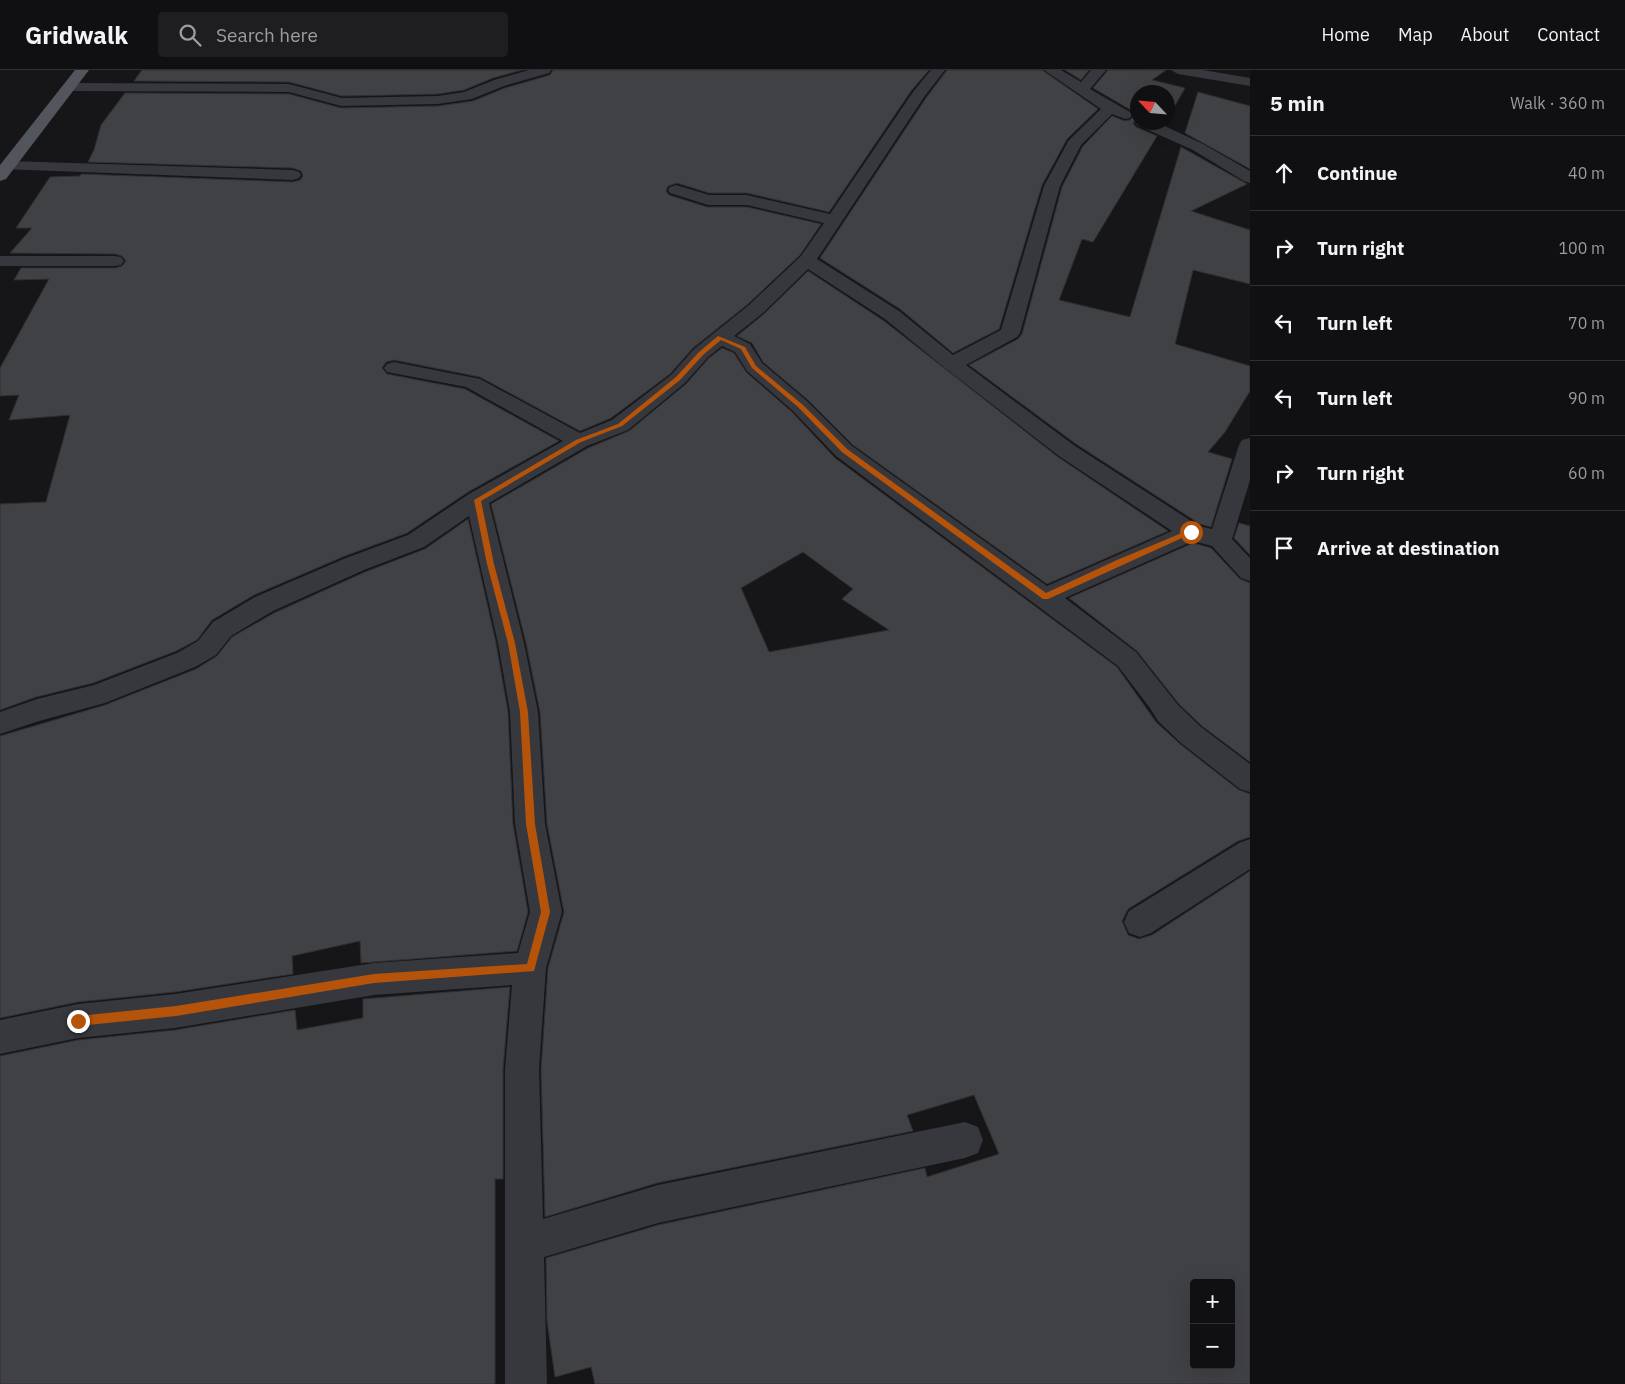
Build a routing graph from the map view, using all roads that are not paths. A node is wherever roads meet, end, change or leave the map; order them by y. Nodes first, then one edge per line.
1 (82, 70) edge
2 (544, 70) edge
3 (938, 70) edge
4 (1050, 70) edge
5 (1099, 70) edge
6 (1178, 70) edge
7 (1250, 82) edge
8 (70, 87) junction
9 (1083, 88) junction
10 (1109, 108) junction
11 (1130, 117) edge
12 (1160, 130) edge
13 (4, 171) edge
14 (293, 175) dead end
15 (1250, 178) edge
16 (676, 190) dead end
17 (834, 220) junction
18 (807, 260) junction
19 (0, 261) edge
20 (115, 261) dead end
21 (720, 338) junction
22 (952, 364) junction
23 (394, 368) dead end
24 (579, 441) junction
25 (1250, 445) edge
26 (477, 500) junction
27 (1191, 532) junction
28 (1220, 540) junction
29 (1250, 572) edge
30 (1046, 597) junction
31 (0, 724) edge
32 (1250, 780) edge
33 (1250, 853) edge
34 (1140, 922) dead end
35 (530, 968) junction
36 (0, 1037) edge
37 (965, 1140) dead end
38 (523, 1244) junction
39 (526, 1384) edge

1 - 8 main road
2 - 8 street
3 - 17 street
4 - 9 street
5 - 9 street
6 - 7 street
8 - 13 main road
9 - 10 street
10 - 11 street
10 - 22 street
12 - 15 street
13 - 14 street
16 - 17 street
17 - 18 street
18 - 21 street
18 - 22 street
19 - 20 street
21 - 24 street
21 - 30 street
22 - 27 street
23 - 24 street
24 - 26 street
25 - 28 street
26 - 31 street
26 - 35 street
27 - 28 street
27 - 30 street
28 - 29 street
30 - 32 street
33 - 34 street
35 - 36 street
35 - 38 street
37 - 38 street
38 - 39 street

